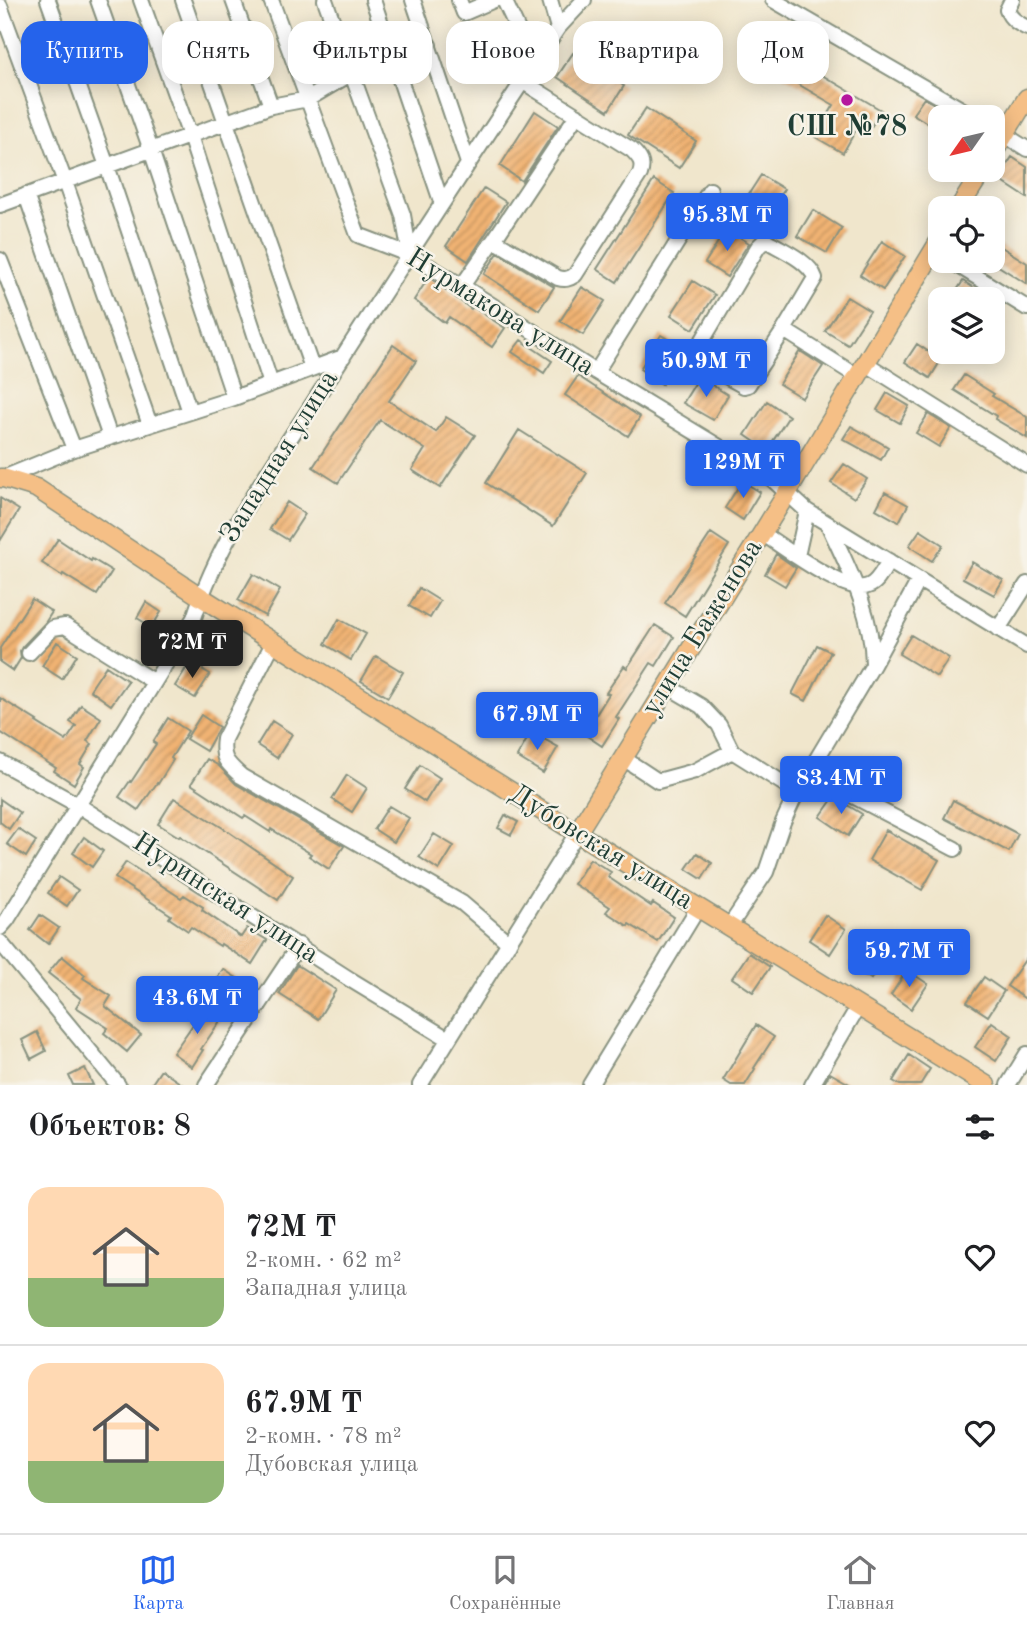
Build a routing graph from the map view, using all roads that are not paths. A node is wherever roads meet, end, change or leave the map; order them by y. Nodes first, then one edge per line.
1 (48, 0) edge
2 (98, 0) edge
3 (141, 0) edge
4 (183, 0) edge
5 (233, 0) edge
6 (271, 0) edge
7 (325, 0) edge
8 (373, 0) edge
9 (413, 0) edge
10 (459, 0) edge
11 (494, 0) edge
12 (504, 0) edge
13 (550, 0) edge
14 (584, 0) edge
15 (773, 0) edge
16 (1012, 0) edge
17 (0, 6) edge
18 (333, 21) edge
19 (380, 21) edge
20 (421, 21) edge
21 (514, 21) edge
22 (556, 21) edge
23 (559, 27) edge
24 (1027, 29) edge
25 (432, 53) edge
26 (333, 84) edge
27 (356, 84) edge
28 (402, 84) edge
29 (521, 84) edge
30 (525, 84) edge
31 (1027, 98) edge
32 (308, 99) junction
33 (954, 105) edge
34 (271, 106) junction
35 (577, 115) junction
36 (228, 122) junction
37 (1005, 123) edge
38 (1005, 135) edge
39 (190, 136) junction
40 (1027, 149) edge
41 (151, 150) junction
42 (468, 163) junction
43 (107, 166) junction
44 (65, 181) junction
45 (710, 190) dead end
46 (26, 195) junction
47 (442, 204) junction
48 (0, 205) edge
49 (494, 240) junction
50 (410, 255) junction
51 (0, 260) edge
52 (928, 264) edge
53 (970, 273) edge
54 (462, 286) junction
55 (1027, 308) edge
56 (784, 330) junction
57 (343, 357) junction
58 (312, 368) junction
59 (861, 370) junction
60 (596, 372) junction
61 (271, 384) junction
62 (234, 398) junction
63 (190, 412) junction
64 (150, 425) junction
65 (110, 437) junction
66 (74, 449) junction
67 (1027, 465) edge
68 (2, 478) edge
69 (787, 493) junction
70 (807, 511) junction
71 (827, 524) junction
72 (762, 533) junction
73 (797, 556) junction
74 (889, 561) junction
75 (919, 580) junction
76 (1027, 584) edge
77 (856, 587) junction
78 (201, 597) junction
79 (998, 629) junction
80 (273, 643) junction
81 (1027, 646) edge
82 (29, 653) dead end
83 (873, 665) junction
84 (154, 682) junction
85 (667, 686) junction
86 (732, 751) junction
87 (623, 758) junction
88 (0, 762) edge
89 (809, 773) junction
90 (797, 792) junction
91 (78, 805) junction
92 (576, 833) junction
93 (955, 849) dead end
94 (698, 908) junction
95 (729, 927) junction
96 (0, 928) edge
97 (0, 942) edge
98 (509, 943) junction
99 (299, 945) junction
100 (858, 1007) junction
101 (448, 1039) junction
102 (1027, 1054) edge
103 (118, 1085) edge
104 (206, 1085) edge
105 (420, 1085) edge
106 (590, 1085) edge
107 (812, 1085) edge
108 (986, 1085) edge
109 (1008, 1085) edge

1 - 43 street
2 - 41 street
3 - 39 street
4 - 36 street
5 - 34 street
6 - 32 street, Нурмакова улица
7 - 18 street
8 - 19 street
9 - 20 street
10 - 11 street
12 - 21 street
13 - 22 street
14 - 23 street, Западная улица
15 - 33 street
16 - 24 street
17 - 44 street
25 - 42 street
26 - 32 street
27 - 50 street
28 - 47 street
29 - 42 street, Западная улица
30 - 35 street
31 - 37 main road
32 - 34 street
32 - 50 street, Нурмакова улица
34 - 36 street
35 - 49 street
35 - 49 street
36 - 39 street
36 - 58 street
38 - 40 street
39 - 41 street
39 - 61 street
41 - 43 street
41 - 62 street
42 - 47 street, Западная улица
43 - 44 street
43 - 63 street
44 - 46 street
44 - 64 street
45 - 60 street
46 - 48 street
46 - 65 street
47 - 50 street, Западная улица
49 - 54 street
50 - 54 street, Нурмакова улица
50 - 57 street, Западная улица
51 - 66 street
52 - 59 main road, улица Баженова
53 - 55 street
54 - 60 street, Нурмакова улица
56 - 56 street
56 - 59 street
57 - 58 street
57 - 78 street, Западная улица
58 - 61 street
59 - 67 street
59 - 69 main road, улица Баженова
60 - 69 street, Нурмакова улица
61 - 62 street
62 - 63 street
63 - 64 street
64 - 65 street
65 - 66 street
66 - 68 street
68 - 78 main road, Дубовская улица
69 - 70 street, Нурмакова улица
69 - 72 main road, улица Баженова
70 - 71 street, Нурмакова улица
70 - 73 street
71 - 74 street, Нурмакова улица
71 - 77 street
72 - 73 street
72 - 85 main road, улица Баженова
73 - 77 street
74 - 75 street, Нурмакова улица
74 - 77 street
75 - 79 street, Нурмакова улица
75 - 83 street
76 - 79 street
77 - 83 street
78 - 80 main road, Дубовская улица
78 - 84 street, Западная улица
79 - 81 street, Нурмакова улица
80 - 92 main road, Дубовская улица
80 - 98 street
82 - 84 street
83 - 89 street
84 - 91 street, Западная улица
85 - 86 street
85 - 87 main road, улица Баженова
86 - 87 street
86 - 90 street
87 - 92 main road, улица Баженова
88 - 91 street, Нуринская улица
89 - 90 street
89 - 93 street
90 - 95 street
91 - 96 street, Западная улица
91 - 99 street, Нуринская улица
92 - 94 main road, Дубовская улица
92 - 98 street, улица Баженова
94 - 95 main road, Дубовская улица
94 - 106 street
95 - 100 main road, Дубовская улица
97 - 103 street
98 - 101 street, улица Баженова
99 - 101 street, Нуринская улица
99 - 104 street
100 - 107 street
100 - 108 main road, Дубовская улица
101 - 105 street, улица Баженова
102 - 109 street

